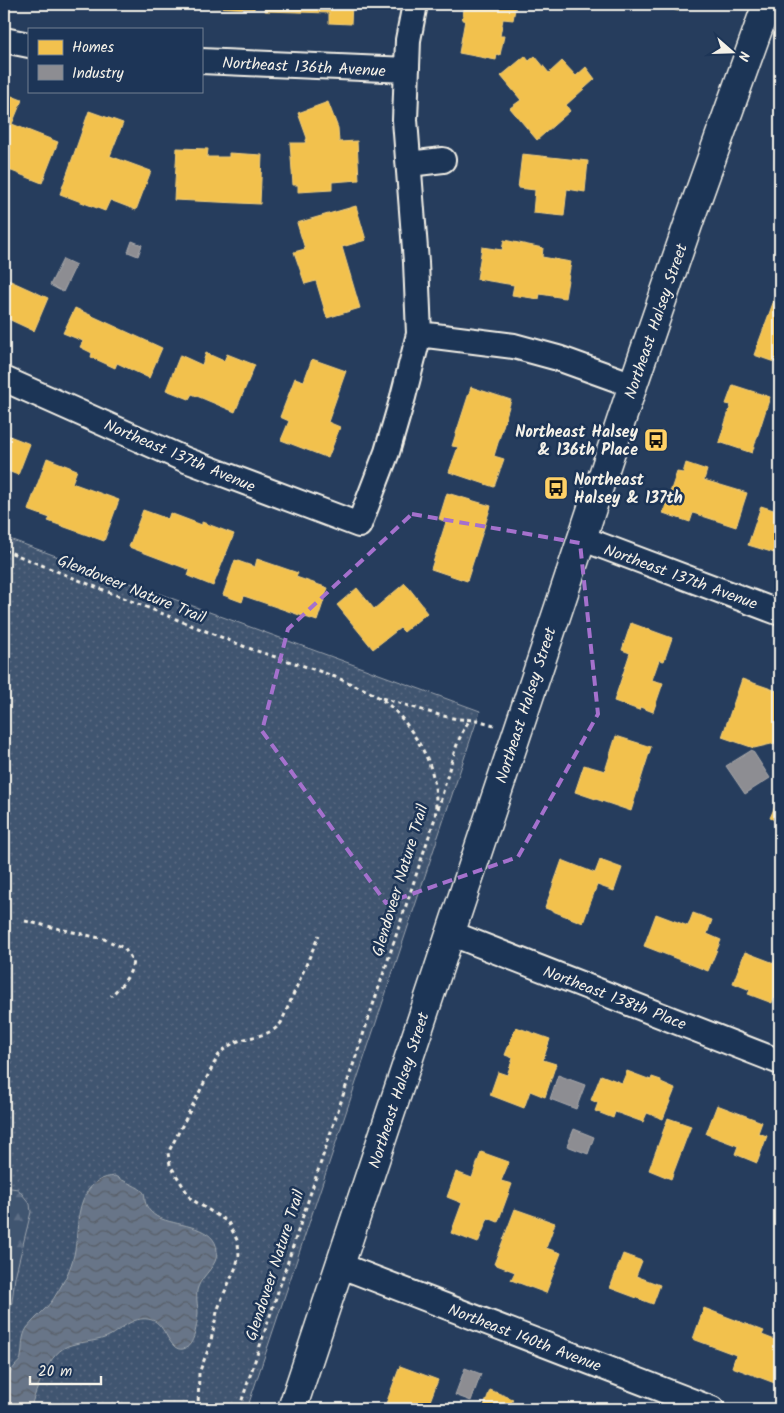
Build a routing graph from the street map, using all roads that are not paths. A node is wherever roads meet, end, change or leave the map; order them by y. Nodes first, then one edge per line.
1 (415, 4) edge
2 (766, 4) edge
3 (4, 40) edge
4 (28, 45) edge
5 (202, 61) edge
6 (407, 70) junction
7 (443, 160) dead end
8 (409, 164) junction
9 (419, 334) junction
10 (4, 379) edge
11 (633, 385) junction
12 (581, 538) junction
13 (780, 613) edge
14 (450, 933) junction
15 (780, 1062) edge
16 (339, 1265) junction
17 (292, 1409) edge
18 (712, 1409) edge

1 - 6 street
2 - 11 main road, Northeast Halsey Street
3 - 4 street
5 - 6 street, Northeast 136th Avenue
6 - 8 street
7 - 8 street
8 - 9 street
9 - 10 street, Northeast 137th Avenue
9 - 11 street
11 - 12 main road, Northeast Halsey Street
12 - 13 street, Northeast 137th Avenue
12 - 14 main road, Northeast Halsey Street
14 - 15 street, Northeast 138th Place
14 - 16 main road, Northeast Halsey Street
16 - 17 main road, Northeast Halsey Street
16 - 18 street, Northeast 140th Avenue

